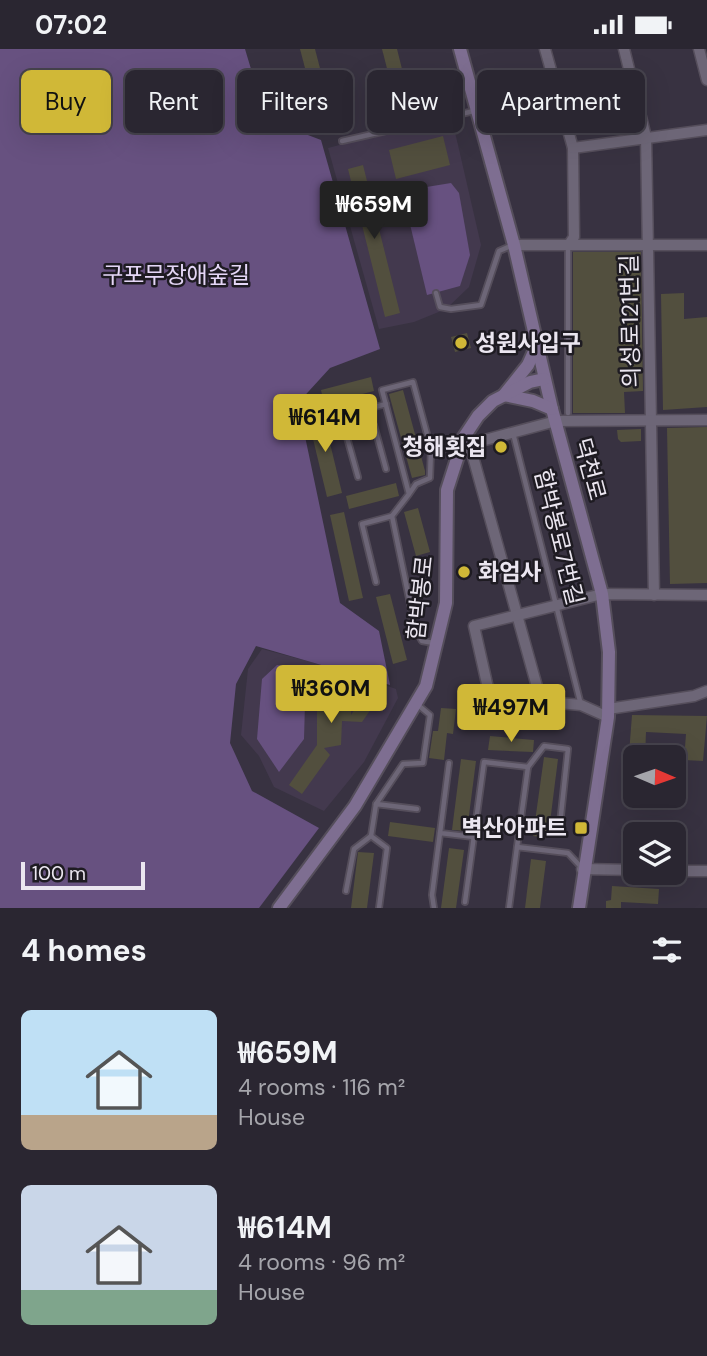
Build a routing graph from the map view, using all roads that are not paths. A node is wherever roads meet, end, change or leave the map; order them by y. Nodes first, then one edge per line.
1 (460, 49) edge
2 (545, 49) edge
3 (624, 49) edge
4 (699, 49) edge
5 (707, 80) edge
6 (477, 111) joint
7 (707, 130) edge
8 (483, 133) edge
9 (646, 137) junction
10 (342, 141) dead end
11 (573, 148) junction
12 (570, 243) junction
13 (514, 244) junction
14 (648, 244) junction
15 (707, 245) edge
16 (436, 293) dead end
17 (537, 345) junction
18 (544, 379) junction
19 (504, 395) junction
20 (386, 404) junction
21 (568, 413) dead end
22 (554, 415) junction
23 (707, 421) edge
24 (650, 422) junction
25 (345, 432) junction
26 (513, 432) junction
27 (466, 445) junction
28 (386, 469) dead end
29 (358, 477) dead end
30 (409, 494) junction
31 (392, 516) junction
32 (376, 582) dead end
33 (602, 594) junction
34 (654, 595) junction
35 (707, 595) edge
36 (555, 605) junction
37 (518, 613) junction
38 (438, 644) junction
39 (707, 691) edge
40 (541, 701) junction
41 (416, 704) junction
42 (581, 705) junction
43 (608, 713) junction
44 (449, 763) dead end
45 (528, 767) junction
46 (376, 804) junction
47 (417, 810) dead end
48 (560, 824) dead end
49 (440, 833) junction
50 (371, 836) junction
51 (474, 837) junction
52 (517, 847) junction
53 (582, 869) junction
54 (623, 870) edge
55 (686, 871) edge
56 (707, 871) edge
57 (346, 891) dead end
58 (465, 902) dead end
59 (279, 908) edge
60 (379, 908) edge
61 (434, 908) edge
62 (509, 908) edge
63 (579, 908) edge

1 - 6 main road, 덕천로
2 - 11 street
3 - 9 street, 의성로121번길
4 - 5 street
6 - 10 lane
7 - 9 street
8 - 13 main road, 덕천로
9 - 11 street
9 - 14 street, 의성로121번길
11 - 12 street
12 - 13 street
12 - 14 street
12 - 21 lane
13 - 16 lane
13 - 17 main road, 덕천로
14 - 15 street
14 - 24 street, 의성로121번길
17 - 18 main road, 덕천로
17 - 19 main road
18 - 19 main road, 함박봉로
18 - 22 main road, 덕천로
19 - 22 main road
19 - 27 main road, 함박봉로
20 - 25 lane
20 - 30 lane
20 - 30 lane
22 - 24 street
22 - 26 street
22 - 33 main road, 덕천로
23 - 24 street
24 - 34 street, 의성로121번길
25 - 28 lane
25 - 29 lane
26 - 27 street
26 - 36 lane, 함박봉로7번길
27 - 37 street
27 - 38 main road, 함박봉로
30 - 31 lane
31 - 32 lane
31 - 38 lane
33 - 34 street
33 - 36 street
33 - 43 main road, 덕천로
34 - 35 street
36 - 37 street
36 - 42 lane, 함박봉로7번길
37 - 40 street
37 - 40 street
38 - 41 main road, 함박봉로
39 - 43 street
40 - 42 street
41 - 46 lane
41 - 59 main road, 함박봉로
42 - 43 street
43 - 53 main road, 덕천로
44 - 49 lane
45 - 48 lane
45 - 51 lane
45 - 52 lane
46 - 47 lane
46 - 50 lane
49 - 51 lane
49 - 61 lane
50 - 57 lane
50 - 60 lane
51 - 58 lane
52 - 53 lane
52 - 62 lane
53 - 54 street
53 - 63 main road, 덕천로
55 - 56 street

